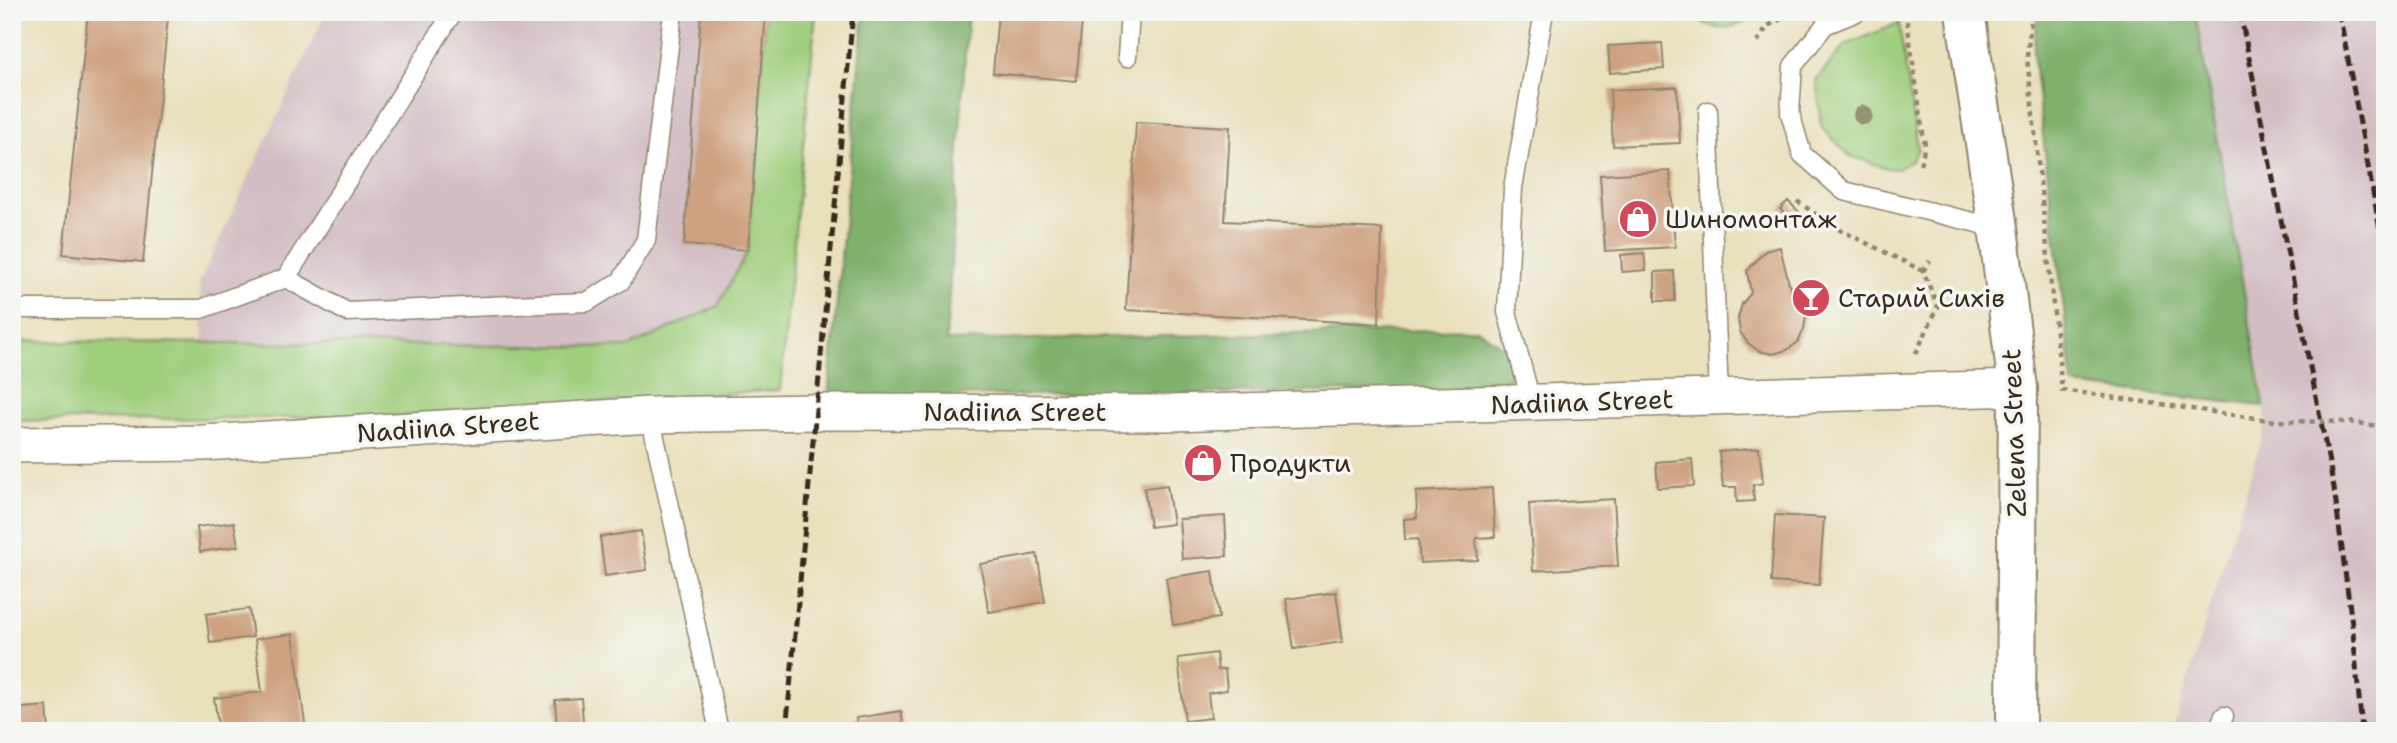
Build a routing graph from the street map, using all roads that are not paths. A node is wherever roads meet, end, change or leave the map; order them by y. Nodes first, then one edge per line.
1 (453, 12) edge
2 (673, 12) edge
3 (1130, 12) edge
4 (1544, 12) edge
5 (1857, 12) edge
6 (1965, 12) edge
7 (1127, 57) dead end
8 (1708, 111) dead end
9 (1998, 228) junction
10 (286, 278) junction
11 (12, 309) edge
12 (2018, 388) junction
13 (1719, 398) junction
14 (1532, 404) junction
15 (650, 415) junction
16 (12, 445) edge
17 (719, 731) edge
18 (2016, 731) edge

1 - 10 lane
2 - 10 lane
3 - 7 lane
4 - 14 lane
5 - 9 lane
6 - 9 main road, Zelena Street
8 - 13 lane
9 - 12 main road, Zelena Street
10 - 11 lane
12 - 13 street, Nadiina Street
12 - 18 main road, Zelena Street
13 - 14 street, Nadiina Street
14 - 15 street, Nadiina Street
15 - 16 street, Nadiina Street
15 - 17 lane

